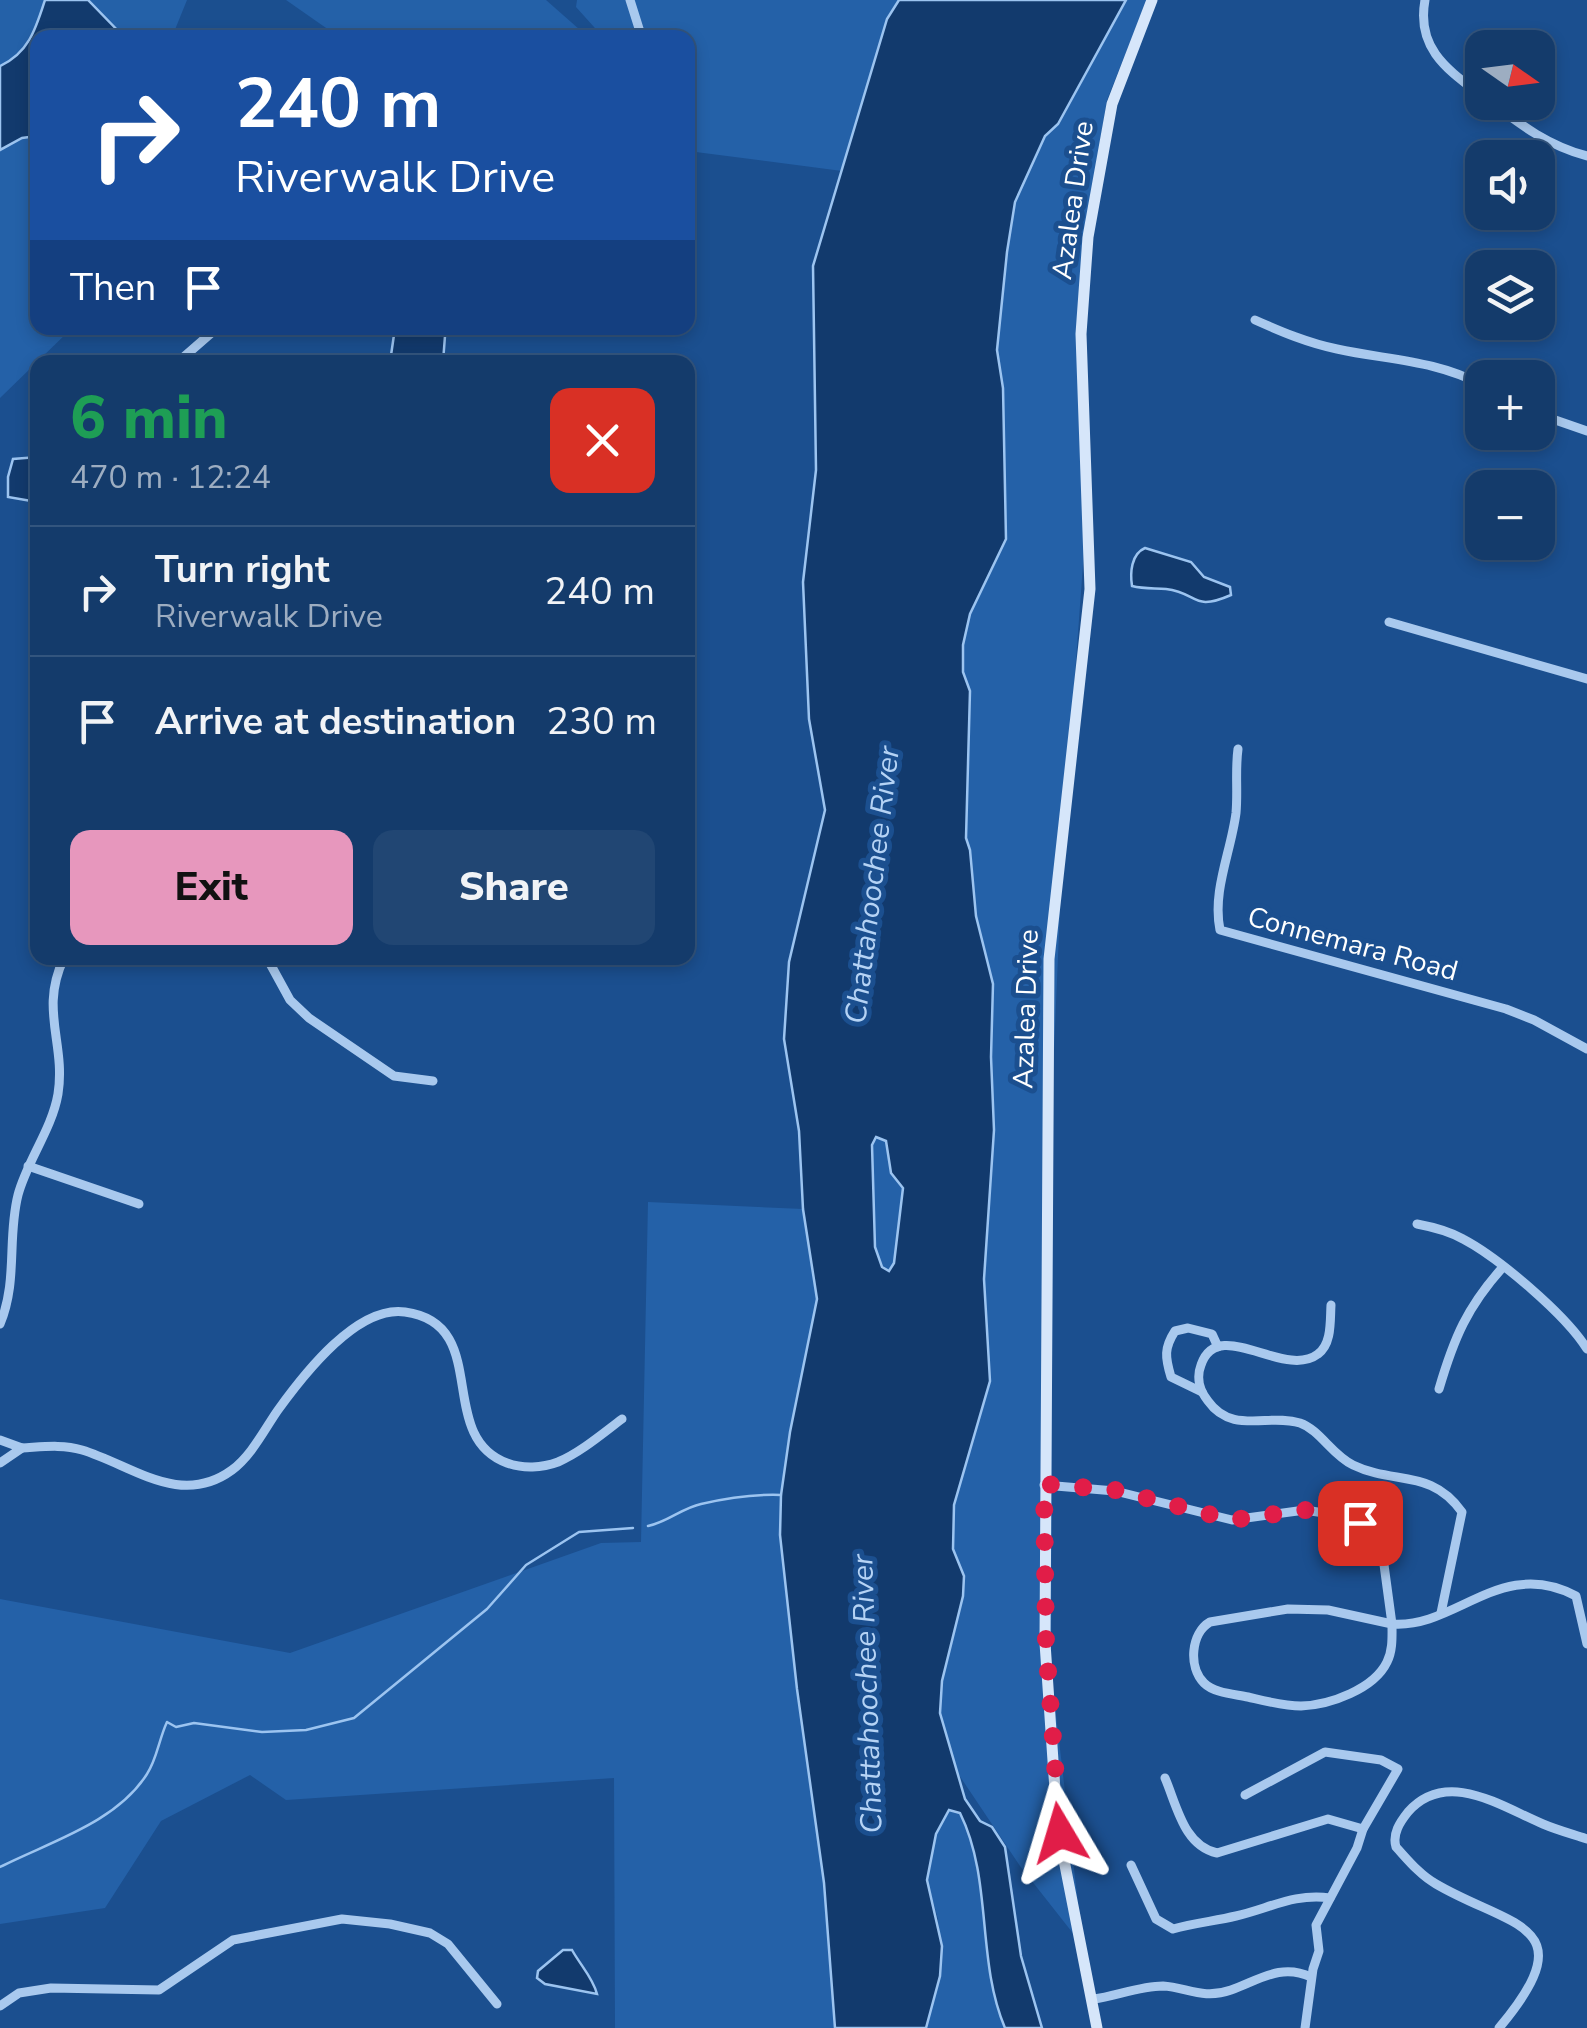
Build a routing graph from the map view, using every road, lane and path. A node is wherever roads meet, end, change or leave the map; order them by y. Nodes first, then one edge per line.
1 (630, 0) edge
2 (1152, 0) edge
3 (1425, 0) edge
4 (639, 30) edge
5 (1465, 82) edge
6 (1514, 120) edge
7 (1587, 156) edge
8 (1255, 320) dead end
9 (209, 335) edge
10 (186, 355) edge
11 (1465, 378) edge
12 (1555, 420) edge
13 (1587, 430) edge
14 (1388, 622) dead end
15 (1587, 678) edge
16 (1238, 749) dead end
17 (61, 965) edge
18 (271, 965) edge
19 (1587, 1049) edge
20 (433, 1081) dead end
21 (28, 1166) junction
22 (139, 1204) dead end
23 (1418, 1224) dead end
24 (1502, 1267) junction
25 (1331, 1305) dead end
26 (0, 1324) edge
27 (1218, 1347) junction
28 (1587, 1349) edge
29 (1439, 1390) dead end
30 (1202, 1392) junction
31 (622, 1419) dead end
32 (0, 1440) edge
33 (22, 1448) junction
34 (0, 1463) edge
35 (1044, 1484) junction
36 (1441, 1613) junction
37 (1392, 1624) junction
38 (1587, 1644) edge
39 (1164, 1778) dead end
40 (1245, 1795) dead end
41 (1363, 1829) junction
42 (1587, 1839) edge
43 (1131, 1864) dead end
44 (1330, 1898) junction
45 (1539, 1931) dead end
46 (1311, 1978) junction
47 (1542, 1985) dead end
48 (1094, 1999) junction
49 (498, 2004) dead end
50 (0, 2006) edge
51 (1098, 2028) edge
52 (1306, 2028) edge
53 (1499, 2028) edge

1 - 4 street
2 - 35 street, Azalea Drive
3 - 5 street
6 - 7 street
8 - 11 street
9 - 10 street
12 - 13 street
14 - 15 street
16 - 19 street, Connemara Road
17 - 21 street
18 - 20 street
21 - 22 street
21 - 26 street
23 - 24 street
24 - 28 street
24 - 29 street
25 - 27 street
27 - 30 street
27 - 30 street
30 - 36 street
31 - 33 street
32 - 33 street
33 - 34 street
35 - 37 street
35 - 48 street, Azalea Drive
36 - 37 street
36 - 38 street
37 - 37 street
39 - 41 street
40 - 41 street
41 - 44 street
42 - 45 street
43 - 44 street
44 - 46 street
46 - 48 street
46 - 52 street
47 - 53 street
48 - 51 street, Azalea Drive
49 - 50 street

